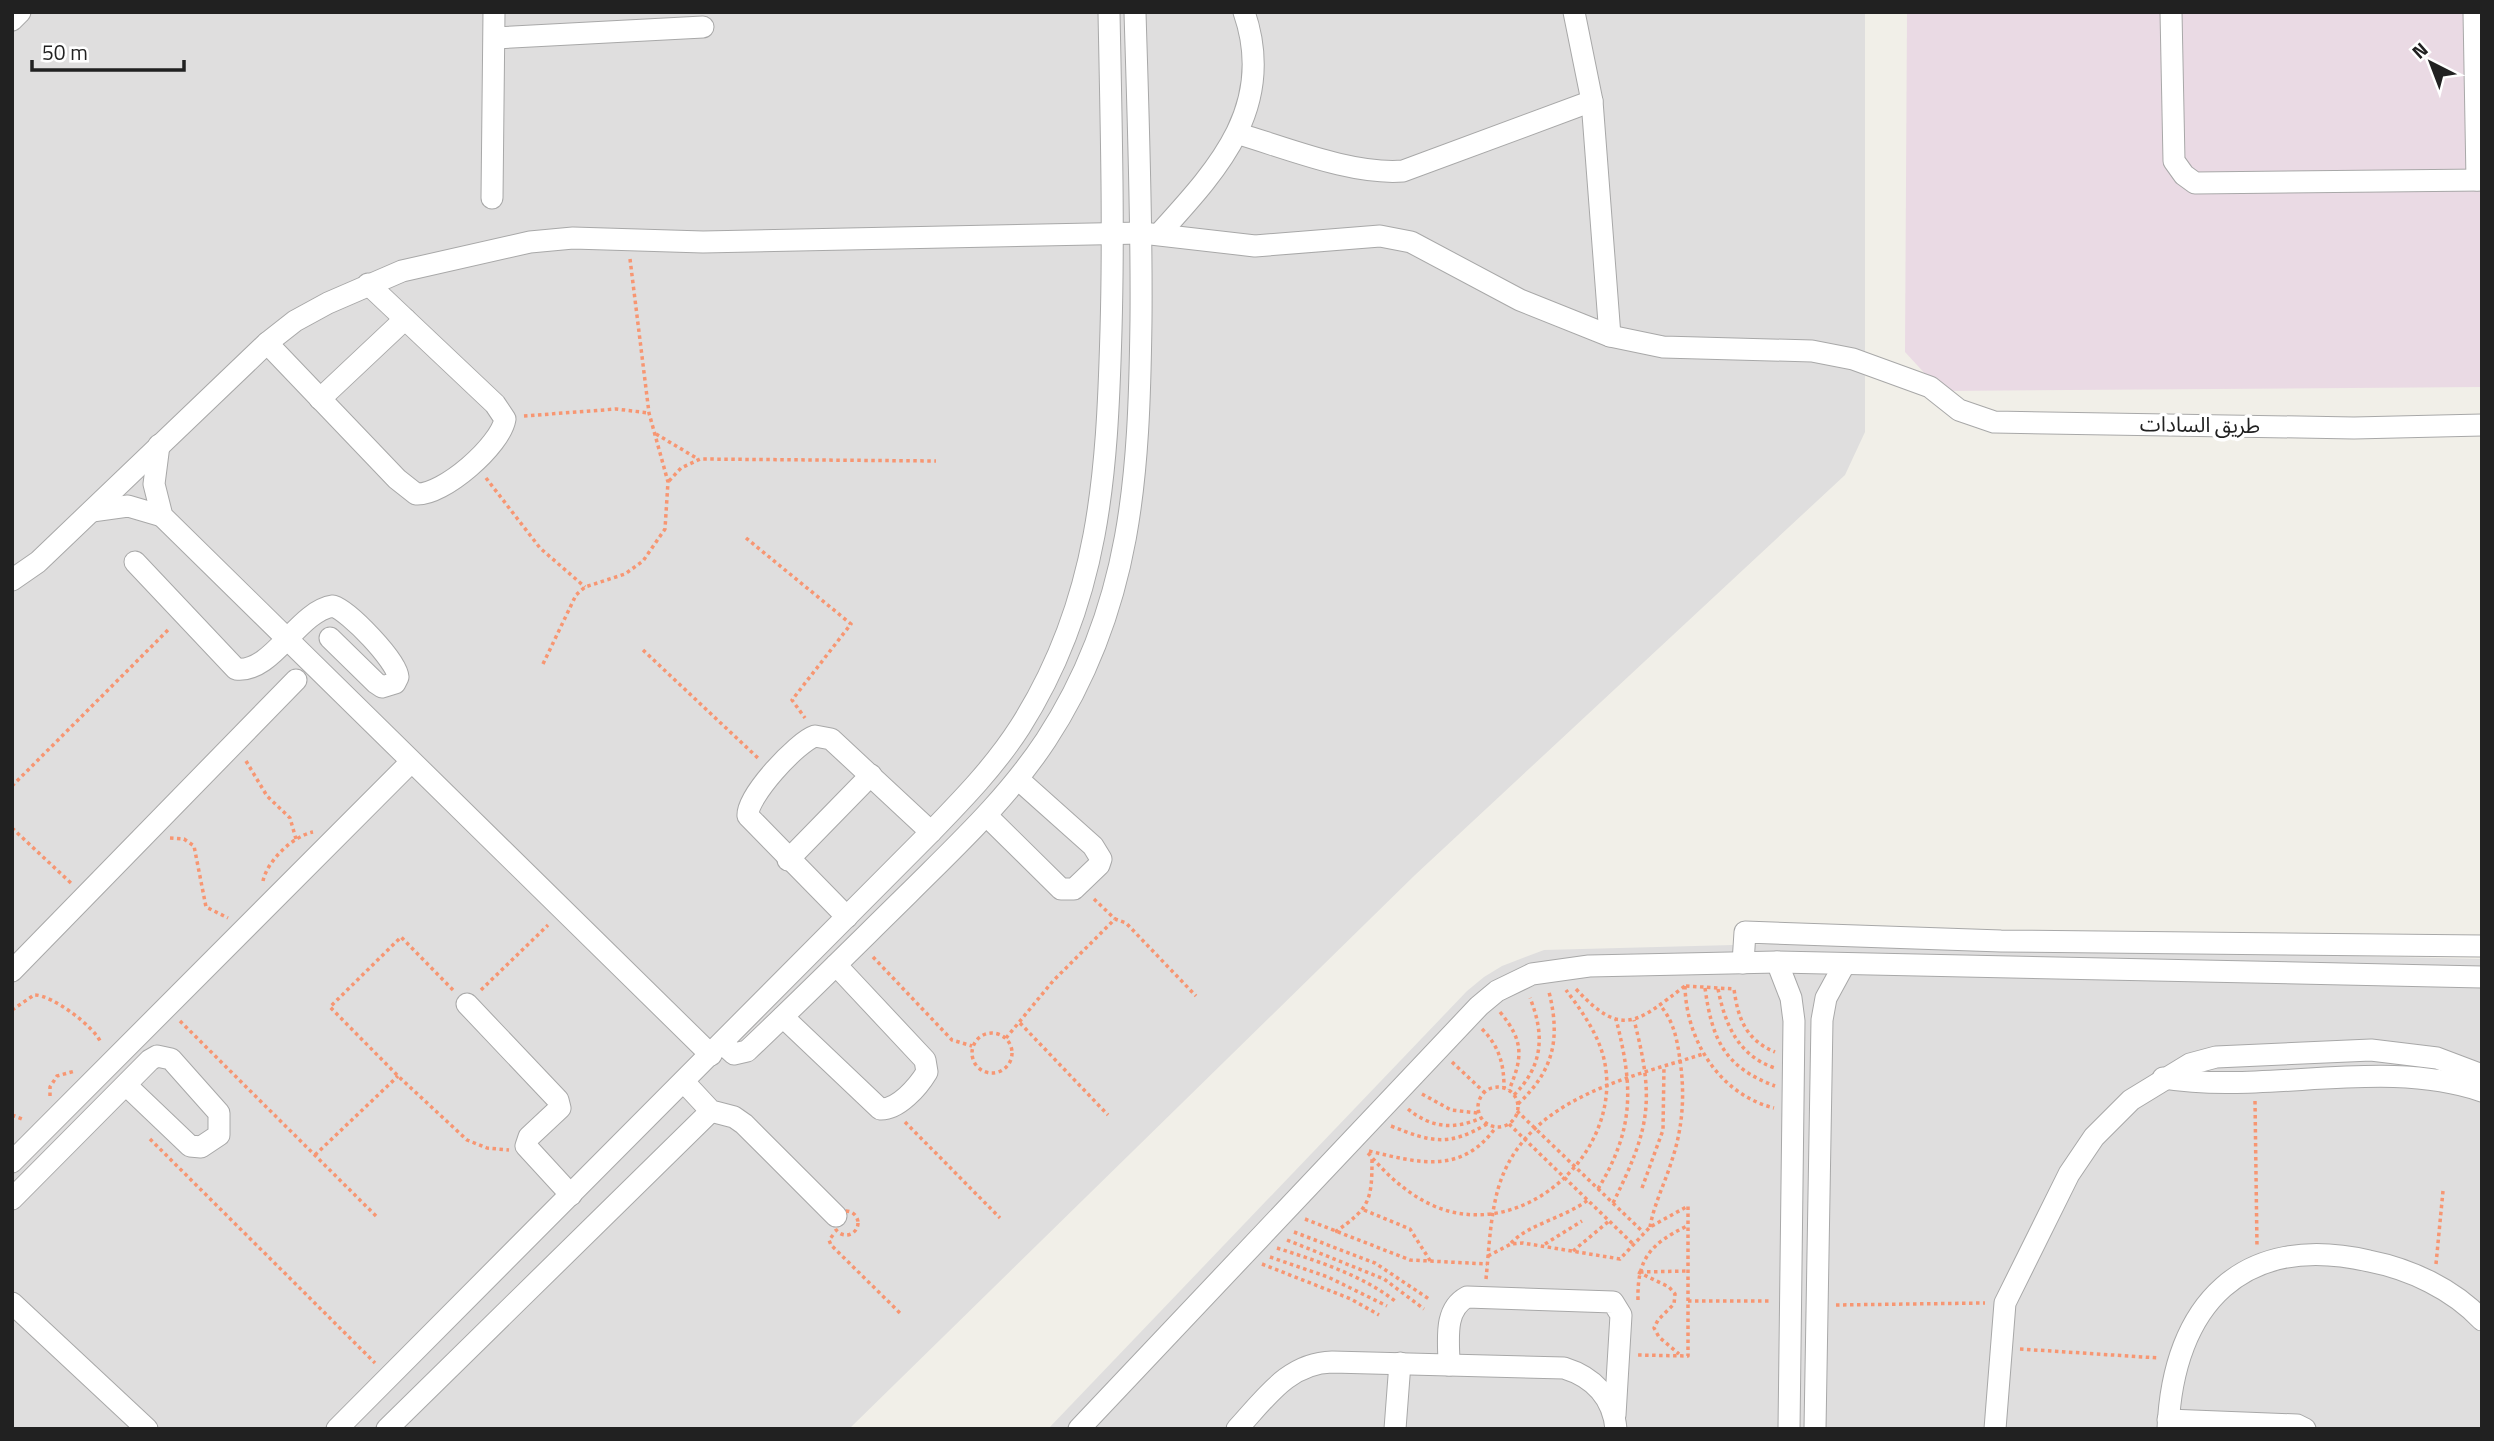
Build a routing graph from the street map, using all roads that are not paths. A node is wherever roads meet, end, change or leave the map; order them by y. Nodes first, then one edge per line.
1 (20, 12) edge
2 (494, 12) edge
3 (1109, 12) edge
4 (1135, 12) edge
5 (1244, 12) edge
6 (1574, 12) edge
7 (2171, 12) edge
8 (2474, 12) edge
9 (12, 20) edge
10 (703, 27) dead end
11 (495, 38) junction
12 (1592, 101) junction
13 (1238, 134) junction
14 (2479, 180) edge
15 (492, 198) dead end
16 (1150, 233) junction
17 (1114, 235) junction
18 (368, 284) junction
19 (404, 318) junction
20 (1610, 337) junction
21 (267, 343) junction
22 (320, 399) junction
23 (2482, 425) edge
24 (159, 445) junction
25 (92, 511) junction
26 (162, 516) junction
27 (135, 562) dead end
28 (12, 580) edge
29 (288, 638) junction
30 (330, 638) dead end
31 (296, 680) dead end
32 (411, 762) junction
33 (871, 775) junction
34 (1018, 779) junction
35 (987, 816) junction
36 (931, 832) junction
37 (788, 860) junction
38 (847, 917) junction
39 (2482, 946) edge
40 (1777, 962) junction
41 (1743, 963) junction
42 (836, 965) junction
43 (1844, 965) junction
44 (12, 971) edge
45 (2482, 977) edge
46 (467, 1004) road end
47 (783, 1017) junction
48 (1822, 1020) junction
49 (1794, 1021) junction
50 (717, 1050) junction
51 (2482, 1075) edge
52 (2162, 1078) junction
53 (684, 1082) junction
54 (125, 1085) junction
55 (2482, 1091) edge
56 (711, 1111) junction
57 (12, 1162) edge
58 (570, 1195) junction
59 (12, 1199) edge
60 (836, 1223) road end
61 (12, 1303) edge
62 (2482, 1320) edge
63 (1399, 1363) junction
64 (1449, 1365) junction
65 (1616, 1424) edge
66 (2168, 1424) edge
67 (147, 1429) edge
68 (337, 1429) edge
69 (387, 1429) edge
70 (1079, 1429) edge
71 (1237, 1429) edge
72 (1395, 1429) edge
73 (1788, 1429) edge
74 (1815, 1429) edge
75 (1995, 1429) edge
76 (2305, 1429) edge

1 - 9 street
2 - 11 street
3 - 17 street
4 - 16 street
5 - 13 street
6 - 12 street
7 - 14 street
8 - 14 street
10 - 11 street
11 - 15 street
12 - 13 street
12 - 20 street
13 - 16 street
16 - 17 street, طريق السادات
16 - 20 street, طريق السادات
16 - 34 street
17 - 18 street, طريق السادات
17 - 36 street
18 - 19 street
18 - 21 street, طريق السادات
19 - 22 street
19 - 22 street
20 - 23 street, طريق السادات
21 - 22 street
21 - 24 street, طريق السادات
24 - 25 street, طريق السادات
24 - 26 street
25 - 26 street
25 - 28 street, طريق السادات
26 - 29 street
27 - 29 street
29 - 30 street
29 - 32 street
31 - 44 street
32 - 50 street
32 - 57 street
33 - 36 street
33 - 37 street
33 - 37 street
34 - 35 street
34 - 35 street
35 - 42 street
36 - 38 street
37 - 38 street
38 - 50 street
39 - 41 street
40 - 41 street
40 - 43 street
40 - 49 street
41 - 70 street
42 - 47 street
42 - 47 street
43 - 45 street
43 - 48 street
46 - 58 street
47 - 50 street
48 - 49 street
48 - 74 street
49 - 73 street
50 - 53 street
51 - 52 street
52 - 55 street
52 - 75 street
53 - 56 street
53 - 58 street
54 - 54 street
54 - 59 street
56 - 60 street
56 - 69 street
58 - 68 street
61 - 67 street
62 - 66 street
63 - 64 street
63 - 71 street
63 - 72 street
64 - 65 street
64 - 65 street
66 - 76 street

